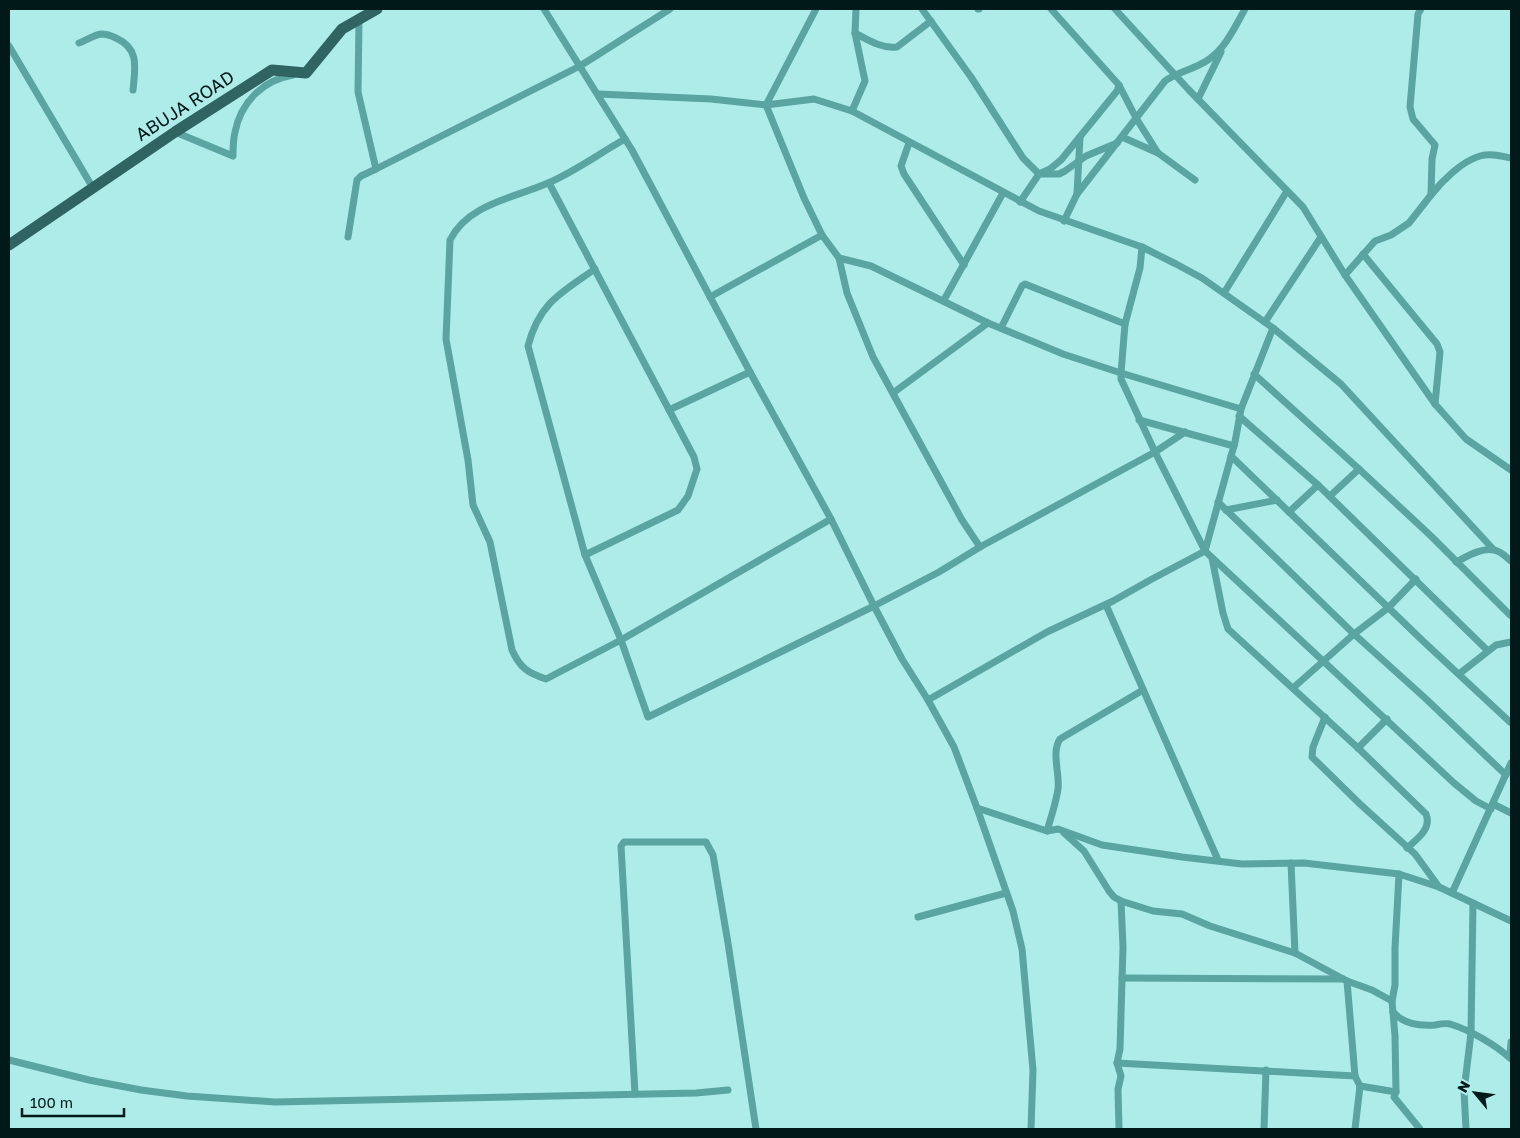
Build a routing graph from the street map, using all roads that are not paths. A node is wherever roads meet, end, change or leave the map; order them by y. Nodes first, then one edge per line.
1 (377, 9) edge
2 (544, 9) edge
3 (670, 9) edge
4 (816, 9) edge
5 (856, 9) edge
6 (922, 9) edge
7 (1051, 9) edge
8 (1115, 9) edge
9 (1244, 9) edge
10 (1419, 10) edge
11 (359, 20) junction
12 (931, 21) junction
13 (855, 33) junction
14 (79, 43) dead end
15 (9, 46) edge
16 (1224, 46) junction
17 (580, 66) junction
18 (306, 74) junction
19 (1174, 74) junction
20 (1119, 85) junction
21 (133, 90) dead end
22 (598, 94) junction
23 (1198, 99) junction
24 (766, 105) junction
25 (852, 111) junction
26 (1136, 118) junction
27 (175, 132) junction
28 (1080, 137) junction
29 (1122, 137) junction
30 (625, 139) junction
31 (910, 143) junction
32 (1117, 143) junction
33 (1158, 153) junction
34 (1511, 158) edge
35 (1078, 162) junction
36 (376, 169) junction
37 (1039, 174) junction
38 (1195, 180) dead end
39 (549, 183) junction
40 (93, 188) junction
41 (1287, 191) junction
42 (1003, 193) junction
43 (1077, 194) junction
44 (1431, 195) junction
45 (1020, 202) junction
46 (1064, 221) junction
47 (822, 235) junction
48 (1321, 236) junction
49 (348, 238) dead end
50 (9, 245) edge
51 (1142, 247) junction
52 (1362, 254) junction
53 (839, 258) junction
54 (964, 265) junction
55 (595, 269) junction
56 (1345, 275) junction
57 (1224, 293) junction
58 (710, 297) junction
59 (944, 300) junction
60 (1265, 322) junction
61 (988, 323) junction
62 (1125, 324) junction
63 (1002, 328) junction
64 (1273, 328) junction
65 (750, 372) junction
66 (1120, 373) junction
67 (1254, 374) junction
68 (893, 393) junction
69 (1435, 404) junction
70 (670, 410) junction
71 (1240, 413) junction
72 (1139, 420) junction
73 (1185, 432) junction
74 (1234, 446) junction
75 (1154, 452) junction
76 (1231, 456) junction
77 (1359, 469) junction
78 (1511, 470) edge
79 (1318, 485) junction
80 (1330, 496) junction
81 (1277, 500) junction
82 (1218, 502) junction
83 (1226, 510) junction
84 (1289, 512) junction
85 (832, 519) junction
86 (980, 547) junction
87 (1493, 549) junction
88 (1205, 551) junction
89 (585, 555) junction
90 (1212, 558) junction
91 (1456, 562) junction
92 (1511, 562) edge
93 (1416, 579) junction
94 (1106, 604) junction
95 (874, 606) junction
96 (1388, 608) junction
97 (1510, 615) dead end
98 (1354, 634) junction
99 (621, 640) junction
100 (1511, 642) edge
101 (1487, 650) junction
102 (1323, 660) junction
103 (1458, 674) junction
104 (1293, 688) junction
105 (1143, 690) junction
106 (928, 700) junction
107 (1324, 718) junction
108 (1387, 719) junction
109 (1511, 723) edge
110 (1358, 748) junction
111 (1511, 763) edge
112 (1506, 775) junction
113 (1492, 806) junction
114 (977, 808) junction
115 (1511, 813) edge
116 (1058, 829) junction
117 (1047, 831) junction
118 (1407, 848) junction
119 (1218, 860) junction
120 (1291, 863) junction
121 (1399, 874) junction
122 (1439, 887) junction
123 (1006, 893) junction
124 (1452, 893) junction
125 (1121, 901) junction
126 (1473, 903) junction
127 (918, 917) dead end
128 (1511, 921) edge
129 (1295, 953) junction
130 (1122, 978) junction
131 (1345, 980) junction
132 (1392, 1001) junction
133 (1392, 1012) junction
134 (1471, 1033) junction
135 (1511, 1042) edge
136 (1510, 1058) edge
137 (9, 1060) edge
138 (1118, 1063) junction
139 (1266, 1070) junction
140 (1355, 1076) junction
141 (1360, 1086) junction
142 (728, 1090) dead end
143 (1396, 1092) junction
144 (636, 1094) junction
145 (755, 1126) edge
146 (760, 1129) edge
147 (1031, 1129) edge
148 (1119, 1129) edge
149 (1264, 1129) edge
150 (1355, 1129) edge
151 (1420, 1129) edge
152 (1466, 1129) edge

1 - 11 main road
2 - 17 street
3 - 17 street
4 - 24 street
5 - 13 street
6 - 12 street
7 - 20 street
8 - 19 street
9 - 16 street
10 - 44 street
11 - 18 main road
11 - 36 street
12 - 13 street
12 - 37 street
13 - 25 street
14 - 21 street
15 - 40 street
16 - 19 street
16 - 23 street
17 - 22 street
17 - 36 street
18 - 27 main road, ABUJA ROAD
18 - 27 street
19 - 23 street
19 - 26 street
20 - 26 street
20 - 28 street
22 - 24 street
22 - 30 street
23 - 41 street
24 - 25 street
24 - 47 street
25 - 31 street
26 - 29 street
26 - 33 street
27 - 40 main road, ABUJA ROAD
28 - 35 street
28 - 37 street
29 - 32 street
29 - 33 street
30 - 39 street
30 - 58 street
31 - 42 street
31 - 54 street
32 - 35 street
32 - 43 street
33 - 38 street
34 - 44 street
35 - 37 street
35 - 43 street
36 - 49 street
37 - 45 street
39 - 55 street
39 - 99 street
40 - 50 main road, ABUJA ROAD
41 - 48 street
41 - 57 street
42 - 45 street
42 - 54 street
43 - 46 street
44 - 52 street
45 - 46 street
46 - 51 street
47 - 53 street
47 - 58 street
48 - 56 street
48 - 60 street
51 - 57 street
51 - 62 street
52 - 56 street
52 - 69 street
53 - 59 street
53 - 68 street
54 - 59 street
55 - 70 street
55 - 89 street
56 - 69 street
57 - 60 street
58 - 65 street
59 - 61 street
60 - 64 street
61 - 63 street
61 - 68 street
62 - 63 street
62 - 66 street
63 - 66 street
64 - 67 street
64 - 87 street
65 - 70 street
65 - 85 street
66 - 71 street
66 - 72 street
67 - 71 street
67 - 77 street
68 - 86 street
69 - 78 street
70 - 89 street
71 - 74 street
71 - 79 street
72 - 73 street
72 - 75 street
73 - 74 street
73 - 75 street
74 - 76 street
75 - 86 street
75 - 88 street
76 - 81 street
76 - 82 street
77 - 80 street
77 - 91 street
79 - 80 street
79 - 84 street
80 - 93 street
81 - 83 street
81 - 84 street
82 - 83 street
82 - 88 street
83 - 98 street
84 - 96 street
85 - 95 street
85 - 99 street
86 - 95 street
87 - 91 street
87 - 92 street
88 - 90 street
88 - 94 street
89 - 99 street
90 - 102 street
90 - 104 street
91 - 97 street
93 - 96 street
93 - 101 street
94 - 105 street
94 - 106 street
95 - 99 street
95 - 106 street
96 - 98 street
96 - 103 street
98 - 102 street
98 - 112 street
100 - 101 street
101 - 103 street
102 - 104 street
102 - 108 street
103 - 109 street
104 - 107 street
105 - 117 street
105 - 119 street
106 - 114 street
107 - 110 street
107 - 118 street
108 - 110 street
108 - 113 street
110 - 118 street
111 - 112 street
112 - 113 street
113 - 115 street
113 - 124 street
114 - 117 street
114 - 123 street
116 - 117 street
116 - 119 street
116 - 125 street
118 - 122 street
119 - 120 street
120 - 121 street
120 - 129 street
121 - 122 street
121 - 132 street
122 - 124 street
123 - 127 street
123 - 147 street
124 - 126 street
125 - 129 street
125 - 130 street
126 - 128 street
126 - 134 street
129 - 131 street
130 - 131 street
130 - 138 street
131 - 132 street
131 - 140 street
132 - 133 street
133 - 134 street
133 - 143 street
134 - 136 street
134 - 152 street
135 - 136 street
137 - 144 street
138 - 139 street
138 - 148 street
139 - 140 street
139 - 149 street
140 - 141 street
141 - 143 street
141 - 150 street
142 - 144 street
143 - 151 street
144 - 145 street
145 - 146 street

